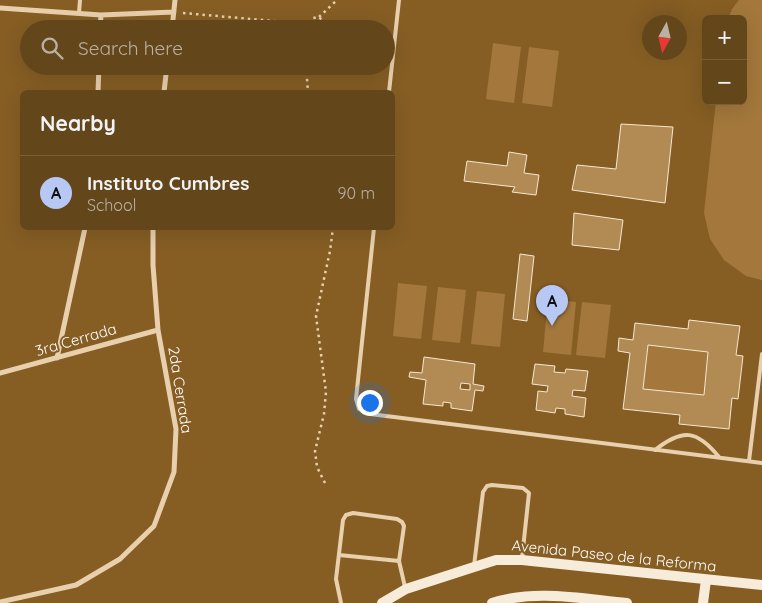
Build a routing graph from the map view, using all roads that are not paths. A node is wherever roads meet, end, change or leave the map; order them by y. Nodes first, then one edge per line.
1 (80, 0) edge
2 (175, 0) edge
3 (399, 0) edge
4 (0, 8) edge
5 (174, 12) junction
6 (79, 14) junction
7 (101, 15) junction
8 (101, 20) edge
9 (173, 20) edge
10 (395, 37) edge
11 (99, 75) edge
12 (167, 75) edge
13 (391, 75) edge
14 (98, 90) edge
15 (164, 90) edge
16 (389, 90) edge
17 (85, 230) edge
18 (153, 230) edge
19 (374, 230) edge
20 (158, 330) junction
21 (762, 354) edge
22 (57, 358) junction
23 (0, 373) edge
24 (655, 450) junction
25 (719, 457) junction
26 (749, 461) junction
27 (762, 463) edge
28 (339, 555) junction
29 (522, 560) junction
30 (399, 561) junction
31 (474, 567) junction
32 (706, 580) junction
33 (762, 585) edge
34 (406, 589) junction
35 (0, 602) edge
36 (341, 603) edge
37 (382, 603) edge
38 (492, 603) edge
39 (627, 603) edge
40 (703, 603) edge

1 - 6 lane
2 - 5 street
3 - 10 lane
4 - 6 street
5 - 7 street
5 - 9 street
6 - 7 street
7 - 8 street
11 - 14 street
12 - 15 street
13 - 16 lane
17 - 22 street
18 - 20 street, 2da Cerrada
19 - 24 lane
20 - 22 street, 3ra Cerrada
20 - 35 street, 2da Cerrada
21 - 26 lane
22 - 23 street, 3ra Cerrada
24 - 25 lane
24 - 25 lane
25 - 26 lane
26 - 27 lane
28 - 30 lane
28 - 30 lane
28 - 36 lane
29 - 31 street, Avenida Paseo de la Reforma
29 - 31 lane
29 - 32 street, Avenida Paseo de la Reforma
30 - 34 lane
31 - 34 street, Avenida Paseo de la Reforma
32 - 33 street, Avenida Paseo de la Reforma
32 - 40 street
34 - 37 street, Avenida Paseo de la Reforma
38 - 39 street

